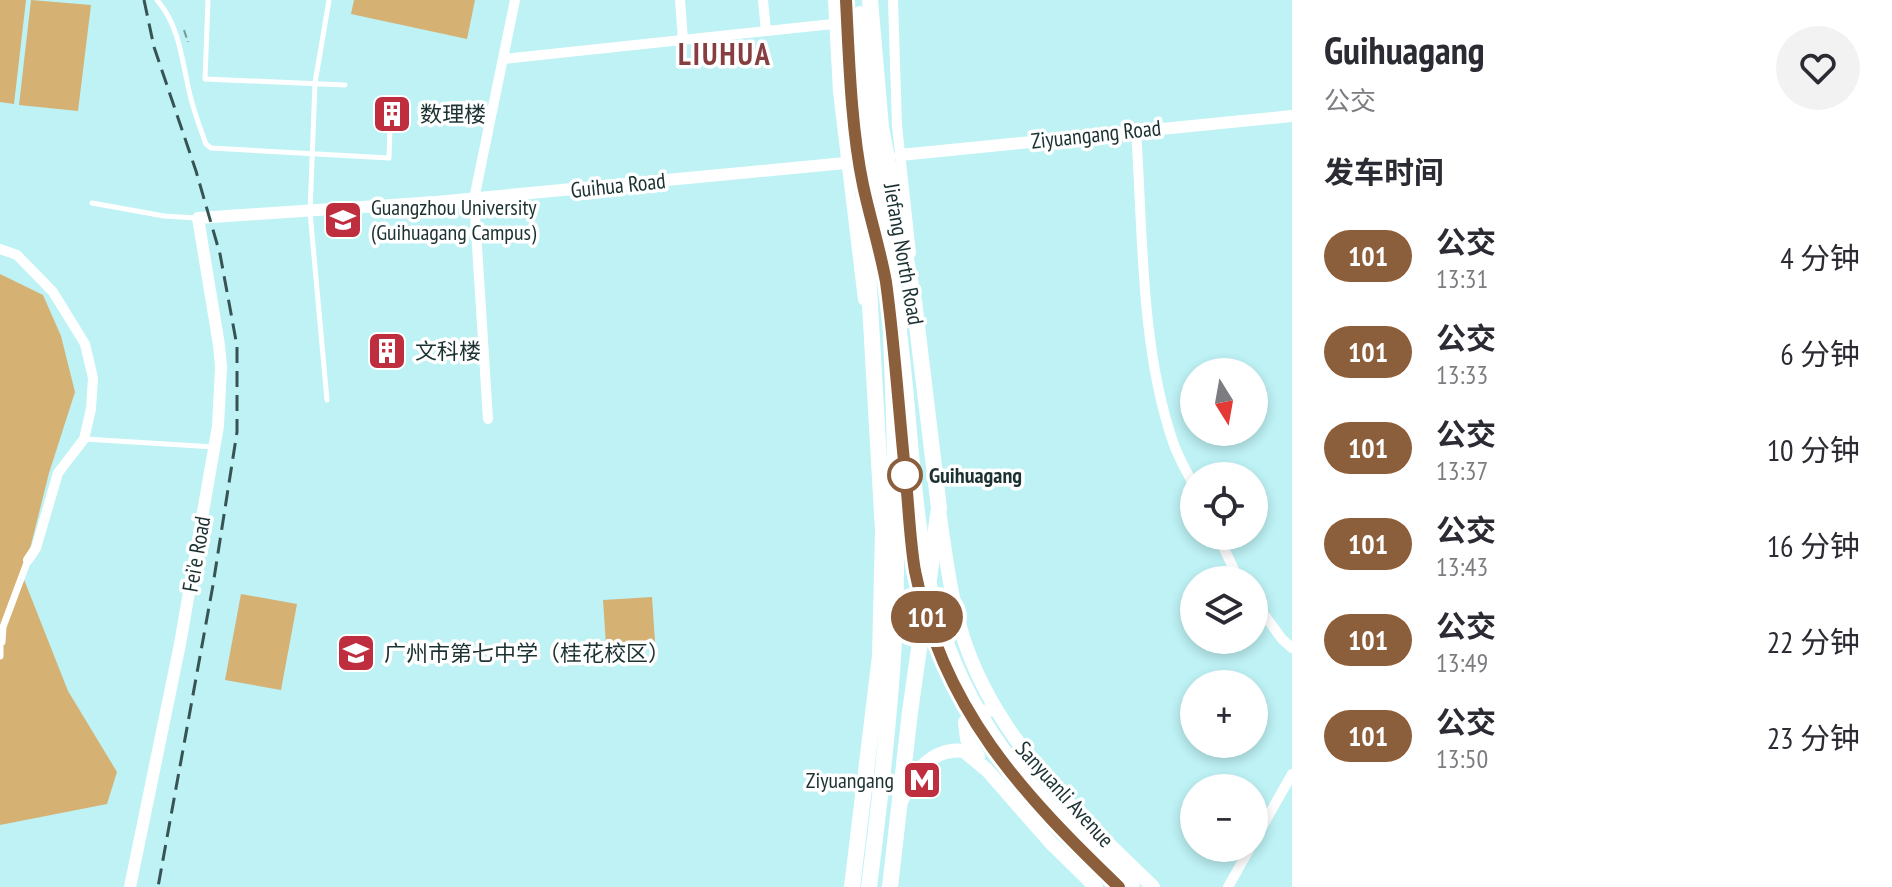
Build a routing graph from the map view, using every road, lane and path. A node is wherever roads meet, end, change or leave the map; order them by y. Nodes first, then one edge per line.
1 (157, 0) edge
2 (208, 0) edge
3 (329, 0) edge
4 (515, 0) edge
5 (680, 0) edge
6 (763, 0) edge
7 (833, 0) edge
8 (846, 0) edge
9 (860, 0) edge
10 (870, 0) edge
11 (893, 0) edge
12 (833, 24) junction
13 (766, 31) junction
14 (683, 40) junction
15 (504, 59) junction
16 (315, 83) junction
17 (345, 85) dead end
18 (1292, 116) edge
19 (390, 129) dead end
20 (1136, 130) junction
21 (312, 154) junction
22 (900, 155) junction
23 (845, 163) junction
24 (863, 183) junction
25 (474, 199) junction
26 (92, 203) dead end
27 (310, 212) junction
28 (198, 218) junction
29 (886, 233) junction
30 (0, 249) edge
31 (909, 272) junction
32 (327, 400) dead end
33 (488, 419) dead end
34 (879, 427) junction
35 (84, 439) junction
36 (214, 447) junction
37 (1182, 462) edge
38 (939, 508) junction
39 (883, 522) junction
40 (28, 560) joint
41 (1268, 620) edge
42 (1, 642) edge
43 (1292, 648) edge
44 (0, 656) edge
45 (874, 705) junction
46 (910, 712) junction
47 (1005, 725) junction
48 (987, 770) junction
49 (1292, 774) edge
50 (898, 813) junction
51 (1268, 816) edge
52 (1242, 862) edge
53 (130, 887) edge
54 (852, 887) edge
55 (869, 887) edge
56 (890, 887) edge
57 (1096, 887) edge
58 (1119, 887) edge
59 (1131, 887) edge
60 (1153, 887) edge
61 (1228, 887) edge

1 - 21 lane
2 - 16 lane
3 - 16 lane
4 - 15 street
5 - 14 street
6 - 13 street
7 - 12 street
8 - 24 highway, Jiefang North Road
9 - 29 highway
10 - 31 highway, Jiefang North Road
11 - 22 street
12 - 13 street
12 - 23 street
13 - 14 street
14 - 15 street
15 - 25 street
16 - 17 lane
16 - 21 lane
18 - 20 street, Ziyuangang Road
19 - 21 lane
20 - 22 street, Ziyuangang Road
20 - 37 street
21 - 27 lane
22 - 31 street
23 - 25 street, Guihua Road
23 - 34 street
24 - 34 highway, Jiefang North Road
24 - 58 main road
25 - 27 street, Guihua Road
25 - 33 street
26 - 28 lane
27 - 28 street, Guihua Road
27 - 32 lane
28 - 36 street, Fei'e Road
29 - 55 highway
29 - 59 highway
30 - 35 street
31 - 38 highway, Jiefang North Road
34 - 39 highway, Jiefang North Road
35 - 36 lane
35 - 40 street
36 - 53 street, Fei'e Road
38 - 39 highway
38 - 46 highway, Jiefang North Road
38 - 47 main road, Sanyuanli Avenue
39 - 45 highway, Jiefang North Road
40 - 42 street
41 - 43 street
42 - 44 street
45 - 46 highway
45 - 54 highway, Jiefang North Road
46 - 50 highway, Jiefang North Road
47 - 48 main road
47 - 60 main road, Sanyuanli Avenue
48 - 50 main road, Sanyuanli Avenue
48 - 57 main road, Sanyuanli Avenue
49 - 51 street
50 - 56 highway, Jiefang North Road
52 - 61 street

